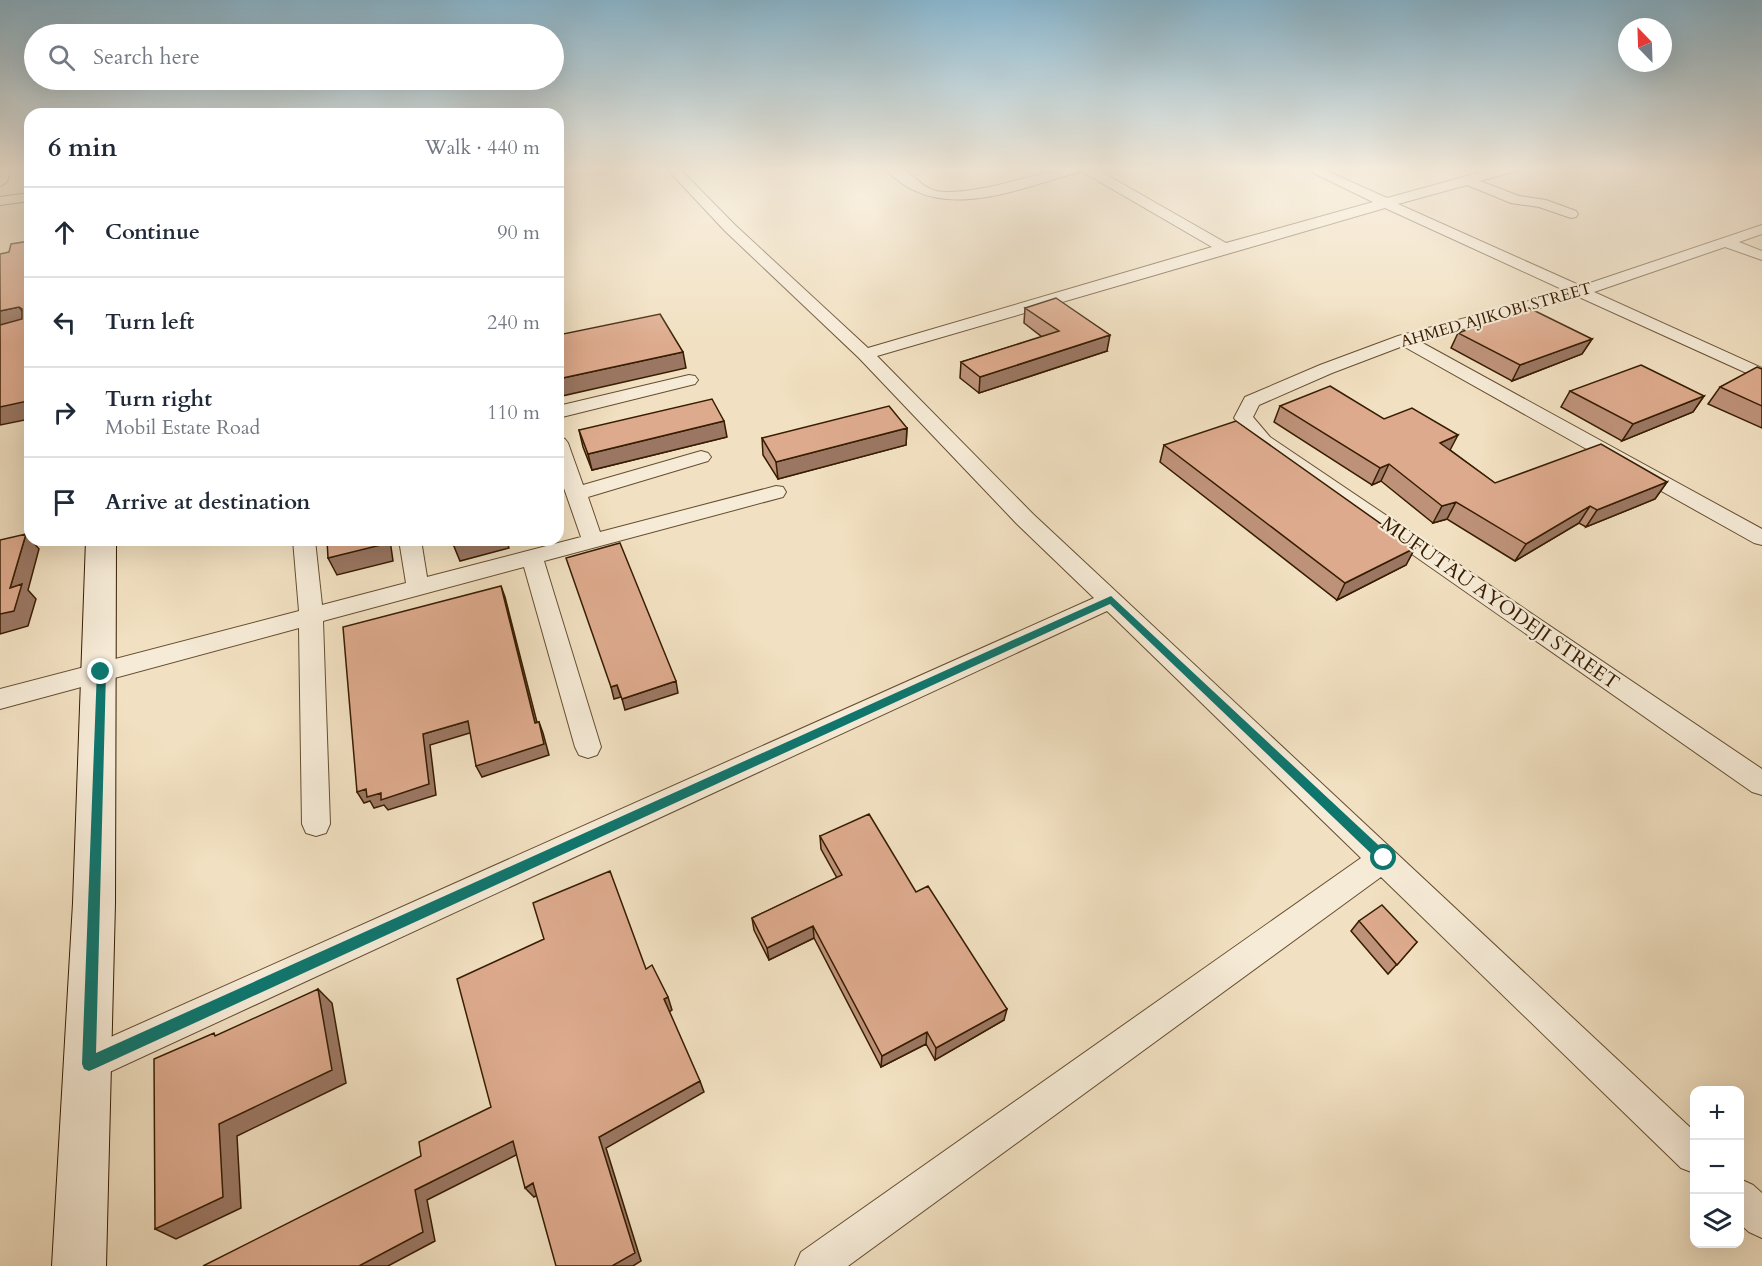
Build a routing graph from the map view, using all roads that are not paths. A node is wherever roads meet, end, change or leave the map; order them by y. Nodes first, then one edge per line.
1 (728, 226) edge
2 (1186, 226) edge
3 (1300, 226) edge
4 (1436, 226) edge
5 (1762, 229) edge
6 (1727, 242) junction
7 (1224, 248) junction
8 (1762, 256) edge
9 (1580, 292) junction
10 (1404, 340) junction
11 (865, 354) junction
12 (1762, 375) edge
13 (689, 380) dead end
14 (564, 411) edge
15 (1243, 418) joint
16 (701, 457) dead end
17 (564, 460) edge
18 (776, 492) dead end
19 (576, 494) junction
20 (1762, 538) edge
21 (593, 541) junction
22 (101, 546) edge
23 (305, 546) edge
24 (411, 546) edge
25 (532, 557) junction
26 (418, 588) junction
27 (1111, 600) junction
28 (311, 616) junction
29 (101, 672) junction
30 (0, 699) edge
31 (588, 747) dead end
32 (1762, 784) edge
33 (316, 824) dead end
34 (1384, 858) junction
35 (89, 1064) junction
36 (1690, 1150) edge
37 (1744, 1202) edge
38 (1762, 1219) edge
39 (79, 1266) edge
40 (815, 1266) edge

1 - 11 street
2 - 7 street
3 - 7 street
4 - 9 street
5 - 6 street, AHMED AJIKOBI STREET
6 - 8 street
6 - 9 street, AHMED AJIKOBI STREET
7 - 11 street
9 - 10 street, AHMED AJIKOBI STREET
9 - 12 street
10 - 15 street, AHMED AJIKOBI STREET
10 - 20 street
11 - 27 street
13 - 14 street
15 - 32 street, MUFUTAU AYODEJI STREET
16 - 19 street
17 - 19 street
18 - 21 street
19 - 21 street
21 - 25 street
22 - 29 main road
23 - 28 street
24 - 26 street
25 - 26 street
25 - 31 street
26 - 28 street
27 - 34 street
27 - 35 street
28 - 29 street
28 - 33 street
29 - 30 street
29 - 35 main road
34 - 36 street
34 - 40 street
35 - 39 main road
37 - 38 street

